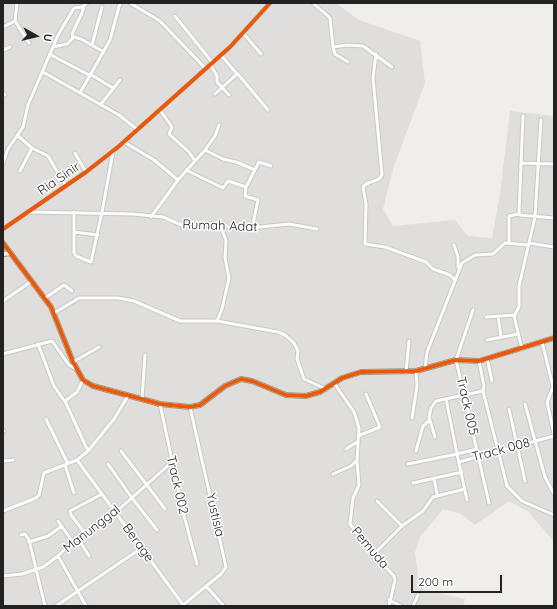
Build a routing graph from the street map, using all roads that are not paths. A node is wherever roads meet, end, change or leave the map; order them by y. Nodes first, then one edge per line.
1 (17, 3) edge
2 (120, 3) edge
3 (130, 3) edge
4 (313, 3) edge
5 (86, 4) edge
6 (268, 4) edge
7 (102, 7) dead end
8 (175, 16) dead end
9 (15, 21) junction
10 (3, 27) edge
11 (243, 33) junction
12 (73, 38) junction
13 (30, 43) dead end
14 (92, 44) junction
15 (333, 46) junction
16 (10, 47) dead end
17 (53, 47) junction
18 (3, 50) edge
19 (104, 52) junction
20 (51, 54) junction
21 (221, 54) junction
22 (261, 54) dead end
23 (376, 54) junction
24 (348, 62) dead end
25 (211, 63) junction
26 (392, 67) dead end
27 (205, 68) junction
28 (43, 72) junction
29 (237, 73) junction
30 (90, 75) junction
31 (120, 80) dead end
32 (113, 88) junction
33 (222, 88) junction
34 (80, 93) junction
35 (215, 94) dead end
36 (229, 95) dead end
37 (101, 104) junction
38 (160, 110) junction
39 (268, 110) dead end
40 (523, 116) dead end
41 (541, 120) dead end
42 (219, 125) dead end
43 (138, 130) junction
44 (17, 136) junction
45 (124, 142) junction
46 (32, 148) junction
47 (205, 150) junction
48 (112, 152) junction
49 (75, 153) dead end
50 (195, 161) junction
51 (3, 163) edge
52 (521, 163) junction
53 (538, 164) junction
54 (554, 164) edge
55 (271, 166) dead end
56 (186, 170) junction
57 (255, 170) junction
58 (20, 171) dead end
59 (86, 172) junction
60 (178, 180) junction
61 (66, 186) junction
62 (246, 187) junction
63 (28, 212) junction
64 (74, 212) junction
65 (102, 212) junction
66 (519, 214) junction
67 (151, 216) junction
68 (535, 217) junction
69 (554, 218) edge
70 (219, 223) junction
71 (3, 229) edge
72 (252, 229) junction
73 (317, 229) dead end
74 (74, 232) junction
75 (98, 235) junction
76 (3, 243) edge
77 (509, 244) junction
78 (529, 244) junction
79 (454, 245) dead end
80 (554, 247) edge
81 (11, 253) junction
82 (3, 254) edge
83 (458, 269) junction
84 (454, 279) junction
85 (32, 280) junction
86 (72, 291) dead end
87 (45, 298) junction
88 (3, 301) edge
89 (473, 310) dead end
90 (54, 313) junction
91 (515, 315) junction
92 (498, 316) junction
93 (486, 317) dead end
94 (217, 321) junction
95 (518, 334) junction
96 (501, 337) junction
97 (554, 338) edge
98 (487, 340) dead end
99 (409, 341) dead end
100 (542, 342) junction
101 (38, 344) junction
102 (99, 347) dead end
103 (522, 349) junction
104 (3, 354) edge
105 (145, 355) dead end
106 (487, 358) junction
107 (456, 360) junction
108 (478, 361) junction
109 (72, 362) junction
110 (76, 369) junction
111 (425, 369) junction
112 (416, 371) junction
113 (406, 372) junction
114 (83, 380) junction
115 (492, 381) dead end
116 (553, 381) edge
117 (334, 383) junction
118 (326, 389) junction
119 (483, 391) junction
120 (366, 394) dead end
121 (464, 394) junction
122 (128, 396) junction
123 (446, 398) junction
124 (142, 400) junction
125 (66, 403) junction
126 (160, 404) junction
127 (525, 404) dead end
128 (190, 407) junction
129 (509, 409) dead end
130 (412, 418) dead end
131 (46, 419) dead end
132 (430, 420) junction
133 (554, 435) edge
134 (358, 436) junction
135 (435, 437) dead end
136 (535, 441) junction
137 (357, 442) junction
138 (517, 446) junction
139 (346, 449) dead end
140 (477, 450) junction
141 (88, 451) junction
142 (121, 451) dead end
143 (416, 451) dead end
144 (497, 451) junction
145 (457, 454) junction
146 (478, 456) junction
147 (13, 460) dead end
148 (77, 460) junction
149 (357, 460) junction
150 (3, 461) edge
151 (172, 462) junction
152 (459, 462) junction
153 (67, 464) junction
154 (108, 464) dead end
155 (408, 464) dead end
156 (462, 472) junction
157 (333, 474) dead end
158 (434, 478) junction
159 (525, 481) dead end
160 (413, 483) dead end
161 (147, 484) junction
162 (465, 489) junction
163 (74, 493) dead end
164 (102, 494) junction
165 (437, 494) junction
166 (554, 494) edge
167 (132, 498) junction
168 (467, 500) dead end
169 (377, 501) dead end
170 (490, 503) dead end
171 (165, 509) dead end
172 (3, 511) edge
173 (116, 512) junction
174 (554, 515) edge
175 (58, 521) dead end
176 (62, 526) junction
177 (402, 526) junction
178 (158, 530) dead end
179 (84, 532) junction
180 (21, 534) dead end
181 (77, 537) junction
182 (72, 541) junction
183 (30, 542) junction
184 (143, 547) junction
185 (374, 554) junction
186 (58, 556) junction
187 (89, 556) dead end
188 (197, 564) dead end
189 (36, 570) junction
190 (3, 576) edge
191 (206, 586) junction
192 (77, 591) junction
193 (418, 595) dead end
194 (390, 600) junction
195 (396, 604) junction
196 (184, 605) edge
197 (223, 605) edge
198 (45, 606) edge
199 (56, 606) edge
200 (86, 606) edge
201 (390, 606) edge
202 (401, 606) edge
203 (413, 606) edge

1 - 9 street
2 - 19 street
3 - 27 street
4 - 15 street
5 - 12 street
5 - 17 street
6 - 11 street, Ria Sinir
7 - 14 street
8 - 25 street
9 - 10 street
9 - 13 street
11 - 21 street, Ria Sinir
11 - 22 street
12 - 14 street
12 - 17 street
14 - 19 street
15 - 23 street
15 - 24 street
16 - 18 street
17 - 20 street
19 - 30 street
20 - 28 street
20 - 30 street
21 - 25 street, Ria Sinir
21 - 29 street
23 - 26 street
23 - 84 street
25 - 27 street, Ria Sinir
25 - 33 street
27 - 38 street, Ria Sinir
28 - 34 street
28 - 44 street
29 - 33 street
29 - 39 street
30 - 32 street
30 - 34 street
31 - 32 street
32 - 37 street
33 - 35 street
33 - 36 street
34 - 37 street
37 - 43 street
38 - 43 street, Ria Sinir
38 - 50 street
40 - 52 street
41 - 53 street
42 - 47 street
43 - 45 street, Ria Sinir
44 - 46 street
44 - 51 street
45 - 48 street, Ria Sinir
45 - 60 street
46 - 58 street
46 - 61 street
47 - 50 street
47 - 57 street
48 - 59 street, Ria Sinir
48 - 65 street
49 - 59 street
50 - 56 street
52 - 53 street
52 - 66 street
53 - 54 street
53 - 68 street
55 - 57 street
56 - 60 street
56 - 62 street
57 - 62 street
59 - 61 street, Ria Sinir
60 - 67 street
61 - 63 street, Ria Sinir
62 - 72 street
63 - 64 street, Rumah Adat
63 - 71 street, Ria Sinir
64 - 65 street, Rumah Adat
64 - 74 street
65 - 67 street, Rumah Adat
65 - 75 street
66 - 68 street
66 - 77 street
67 - 70 street, Rumah Adat
68 - 69 street
68 - 78 street
70 - 72 street, Rumah Adat
70 - 94 street
72 - 73 street, Rumah Adat
74 - 75 street
74 - 75 street
76 - 81 street
77 - 78 street
77 - 83 street
78 - 80 street
78 - 91 street
79 - 83 street
81 - 82 street
81 - 85 street
83 - 84 street
84 - 111 street
85 - 87 street
85 - 88 street
86 - 87 street
87 - 90 street
89 - 107 street, Track 005
90 - 94 street
90 - 109 street
91 - 92 street
91 - 95 street
92 - 93 street
92 - 96 street
94 - 118 street
95 - 96 street
95 - 103 street
96 - 98 street
97 - 100 street
99 - 113 street
100 - 103 street
100 - 116 street
101 - 104 street
101 - 110 street
101 - 125 street
102 - 109 street
103 - 106 street
105 - 124 street
106 - 108 street
106 - 115 street
107 - 108 street
107 - 111 street
107 - 121 street, Track 005
108 - 119 street
109 - 110 street
110 - 114 street
111 - 112 street
112 - 113 street
112 - 130 street
113 - 117 street
114 - 122 street
114 - 125 street
116 - 133 street
117 - 118 street
117 - 134 street
118 - 128 street
119 - 121 street
119 - 144 street
120 - 134 street
121 - 123 street
121 - 140 street, Track 005
122 - 124 street
122 - 141 street
123 - 132 street
123 - 145 street
124 - 126 street
125 - 141 street
126 - 128 street
126 - 151 street, Track 002
127 - 136 street
128 - 191 street, Yustisia
129 - 138 street
131 - 153 street
132 - 135 street
132 - 143 street
133 - 136 street, Track 008
134 - 137 street
136 - 138 street, Track 008
136 - 166 street
137 - 139 street
137 - 149 street
138 - 144 street, Track 008
138 - 159 street
140 - 145 street
140 - 146 street, Track 005
141 - 148 street
142 - 161 street
144 - 146 street, Track 008
144 - 174 street
145 - 152 street, Track 008
145 - 155 street, Track 008
146 - 152 street, Track 008
146 - 170 street, Track 005
147 - 150 street
148 - 153 street
148 - 164 street, Berage
149 - 157 street
149 - 185 street, Pemuda
151 - 161 street, Manunggal
151 - 188 street, Track 002
152 - 156 street
153 - 163 street
153 - 172 street
154 - 167 street
156 - 158 street
156 - 162 street
158 - 160 street
158 - 165 street
161 - 167 street, Manunggal
161 - 171 street
162 - 165 street
162 - 168 street
164 - 173 street, Berage
164 - 179 street
165 - 177 street
167 - 173 street, Manunggal
167 - 178 street
169 - 177 street
173 - 179 street, Manunggal
173 - 184 street, Berage
175 - 176 street
176 - 182 street
176 - 183 street
177 - 185 street
179 - 181 street, Manunggal
180 - 183 street
181 - 182 street, Manunggal
181 - 187 street
182 - 186 street, Manunggal
183 - 189 street
184 - 192 street
184 - 196 street, Berage
185 - 194 street, Pemuda
186 - 189 street, Manunggal
186 - 192 street
189 - 190 street, Manunggal
189 - 198 street
191 - 196 street, Yustisia
191 - 197 street
192 - 199 street
192 - 200 street
193 - 203 street
194 - 195 street
194 - 201 street, Pemuda
195 - 201 street
195 - 202 street

